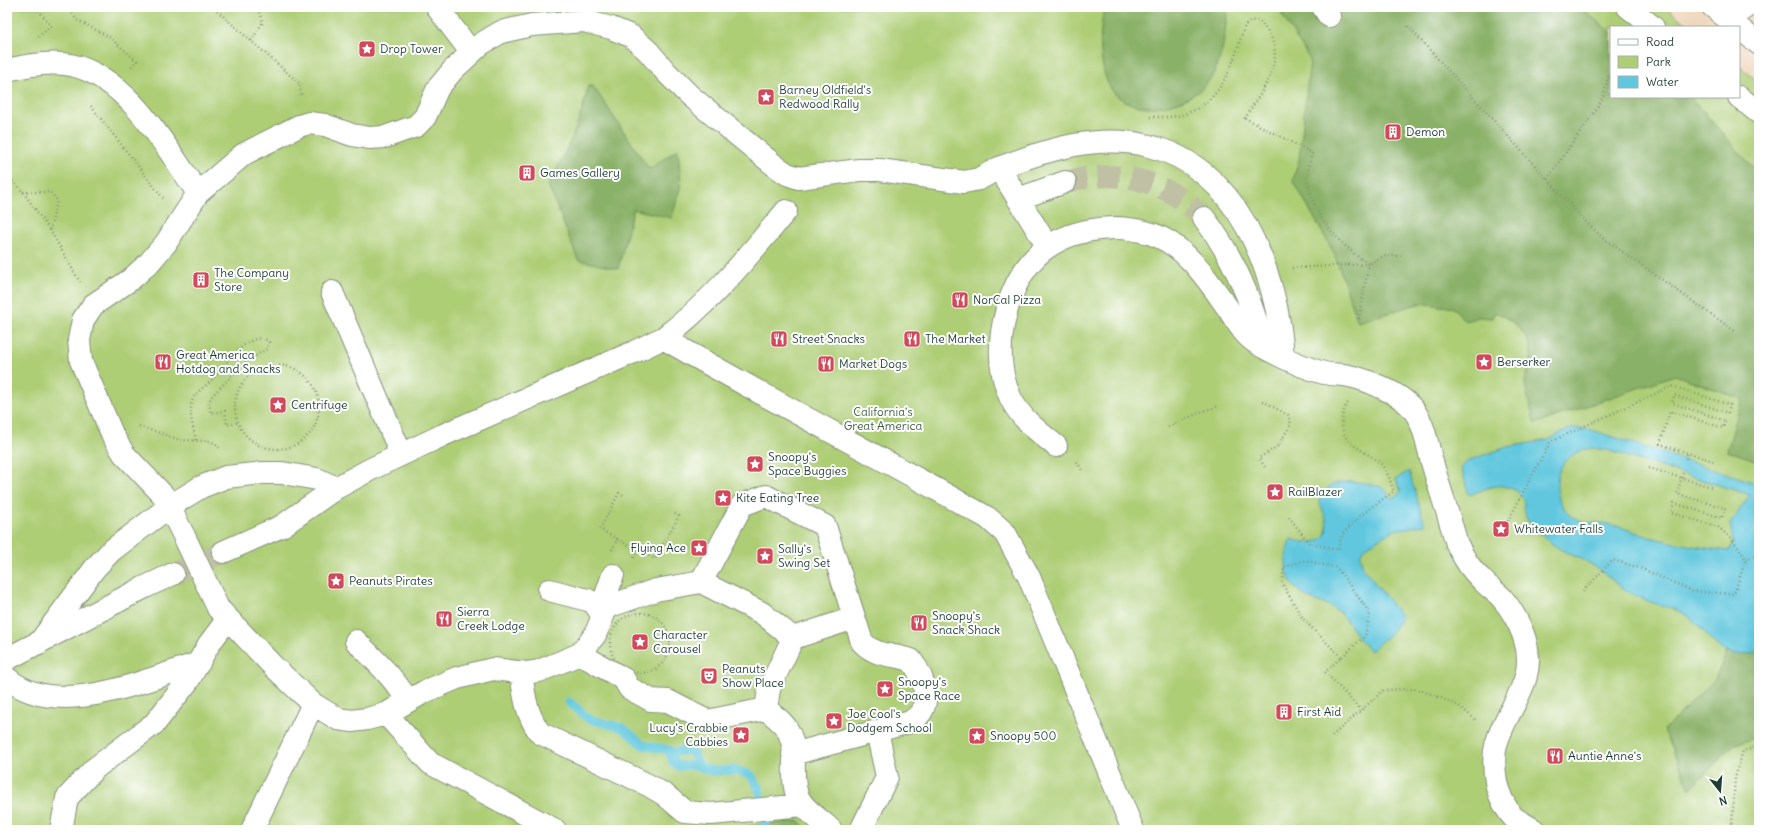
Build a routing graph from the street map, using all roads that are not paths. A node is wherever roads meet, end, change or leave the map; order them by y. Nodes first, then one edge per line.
1 (437, 7) edge
2 (1628, 7) edge
3 (1746, 7) edge
4 (532, 16) edge
5 (1730, 20) edge
6 (1652, 26) edge
7 (1740, 28) edge
8 (1759, 44) edge
9 (471, 52) junction
10 (7, 70) edge
11 (1740, 98) edge
12 (1759, 114) edge
13 (999, 168) junction
14 (1065, 182) tunnel mouth
15 (198, 193) junction
16 (1018, 199) junction
17 (786, 211) dead end
18 (1204, 218) tunnel mouth
19 (1048, 247) junction
20 (332, 292) dead end
21 (663, 338) junction
22 (1273, 352) junction
23 (1056, 446) dead end
24 (401, 454) junction
25 (336, 488) junction
26 (170, 506) junction
27 (223, 552) tunnel mouth
28 (174, 574) tunnel mouth
29 (613, 575) road end
30 (701, 582) junction
31 (550, 590) dead end
32 (223, 614) junction
33 (603, 616) junction
34 (854, 618) junction
35 (793, 638) junction
36 (356, 641) dead end
37 (39, 643) junction
38 (580, 654) junction
39 (7, 659) edge
40 (199, 662) junction
41 (521, 672) junction
42 (7, 678) edge
43 (408, 701) junction
44 (313, 704) junction
45 (766, 709) junction
46 (386, 714) junction
47 (877, 731) junction
48 (793, 754) junction
49 (803, 805) junction
50 (61, 830) edge
51 (252, 830) edge
52 (555, 830) edge
53 (831, 830) edge
54 (862, 830) edge
55 (1133, 830) edge
56 (1534, 830) edge

1 - 9 street
2 - 6 street
3 - 5 street
4 - 9 street
4 - 13 street
7 - 8 street
9 - 15 street
10 - 15 street
11 - 12 street
13 - 16 street
13 - 22 street
14 - 16 street
15 - 26 street
16 - 19 street
17 - 21 street
18 - 22 street
19 - 22 street
19 - 23 street
20 - 24 street
21 - 24 street
21 - 55 street
22 - 56 street
24 - 25 street
25 - 26 street
25 - 27 street
26 - 32 street, bridge
26 - 37 street
28 - 37 street
29 - 33 street
30 - 33 street
30 - 34 street
30 - 35 street
31 - 33 street
32 - 40 street
32 - 44 street
33 - 38 street
34 - 35 street
34 - 47 street
35 - 45 street
36 - 43 street
37 - 39 street
38 - 41 street
38 - 45 street
40 - 42 street
40 - 50 street
41 - 43 street
41 - 49 street
43 - 46 street
44 - 46 street
44 - 51 street
45 - 48 street
46 - 52 street
47 - 48 street
47 - 54 street
48 - 49 street
49 - 53 street

